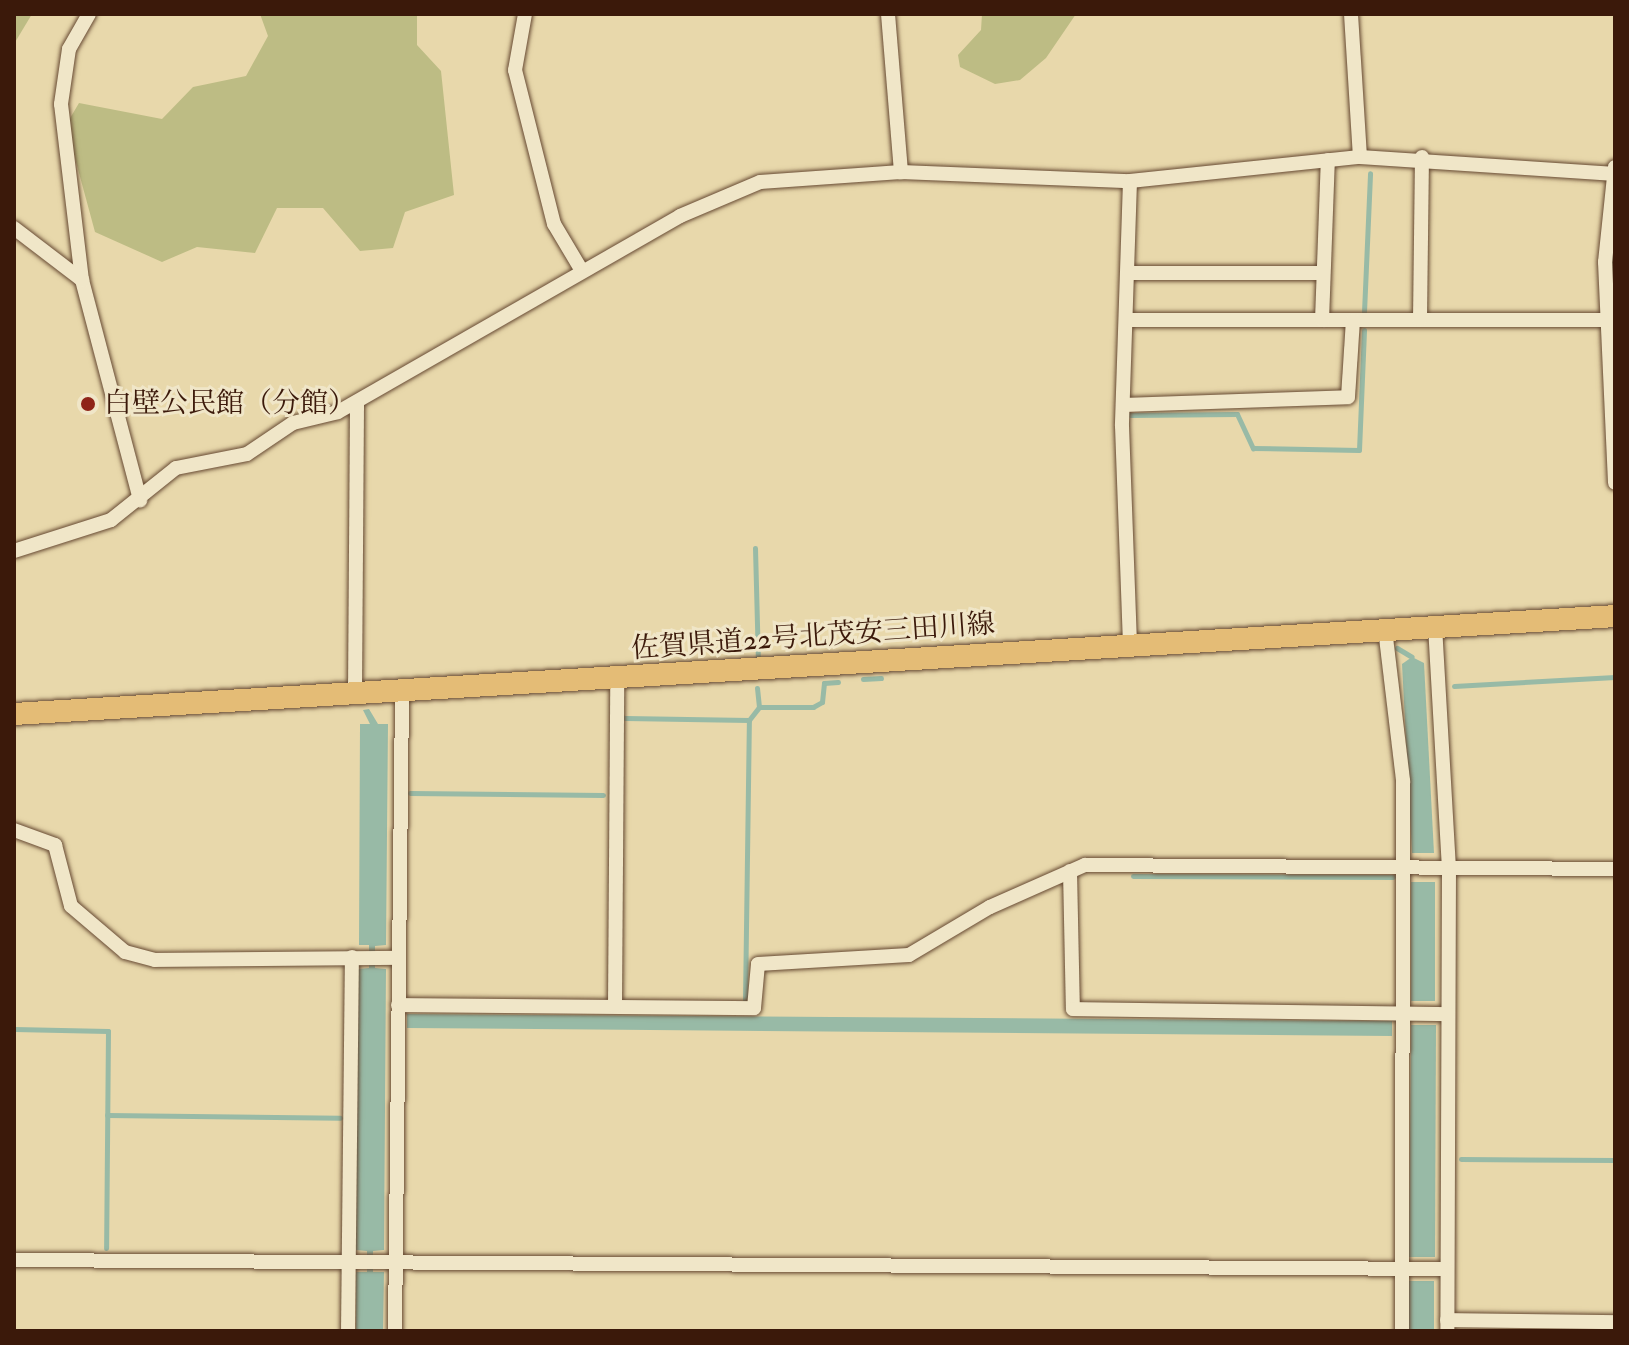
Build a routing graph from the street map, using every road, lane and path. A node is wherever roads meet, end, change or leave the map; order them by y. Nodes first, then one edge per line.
1 (89, 14) edge
2 (525, 14) edge
3 (888, 14) edge
4 (1351, 14) edge
5 (1360, 157) junction
6 (1422, 157) junction
7 (1328, 160) junction
8 (1615, 166) edge
9 (901, 172) junction
10 (1615, 174) edge
11 (1130, 181) junction
12 (14, 228) edge
13 (582, 271) junction
14 (1131, 273) junction
15 (1323, 273) junction
16 (82, 280) junction
17 (1129, 320) junction
18 (1322, 320) junction
19 (1353, 320) junction
20 (1420, 320) junction
21 (1608, 320) junction
22 (357, 402) junction
23 (1123, 405) junction
24 (1615, 483) edge
25 (140, 500) junction
26 (14, 551) edge
27 (1615, 616) edge
28 (1435, 626) junction
29 (1385, 629) junction
30 (1130, 646) junction
31 (617, 679) junction
32 (402, 692) junction
33 (355, 693) junction
34 (14, 714) edge
35 (14, 830) edge
36 (1403, 867) junction
37 (1449, 868) junction
38 (1615, 869) edge
39 (1070, 871) junction
40 (352, 957) junction
41 (399, 958) junction
42 (398, 1005) junction
43 (615, 1006) junction
44 (1402, 1013) junction
45 (1448, 1014) junction
46 (14, 1260) edge
47 (363, 1261) junction
48 (395, 1261) junction
49 (1402, 1269) junction
50 (1446, 1269) junction
51 (1615, 1322) edge
52 (1447, 1326) edge
53 (348, 1331) edge
54 (395, 1331) edge
55 (1402, 1331) edge

1 - 16 street
2 - 13 street
3 - 9 street
4 - 5 street
5 - 6 street
5 - 7 street
6 - 10 street
6 - 20 street
7 - 11 street
7 - 15 street
8 - 10 street
9 - 11 street
9 - 13 street
10 - 21 street
11 - 14 street
12 - 16 street
13 - 22 street
14 - 15 street
14 - 17 street
15 - 18 street
16 - 25 street
17 - 18 street
17 - 23 street
18 - 19 street
19 - 20 street
19 - 23 street
20 - 21 street
21 - 24 street
22 - 25 street
22 - 33 street
23 - 30 street
25 - 26 street
27 - 28 main road, 佐賀県道22号北茂安三田川線
28 - 29 main road, 佐賀県道22号北茂安三田川線
28 - 37 street
29 - 30 main road, 佐賀県道22号北茂安三田川線
29 - 36 street
30 - 31 main road, 佐賀県道22号北茂安三田川線
31 - 32 main road, 佐賀県道22号北茂安三田川線
31 - 43 street
32 - 33 main road, 佐賀県道22号北茂安三田川線
32 - 41 street
33 - 34 main road, 佐賀県道22号北茂安三田川線
35 - 40 street
36 - 37 street
36 - 39 street
36 - 44 street
37 - 38 street
37 - 45 street
39 - 43 street
39 - 44 street
40 - 41 street
40 - 47 street
41 - 42 street
42 - 43 street
42 - 48 street
44 - 45 street
44 - 49 street
45 - 50 street
46 - 47 street
47 - 48 street
47 - 53 street
48 - 49 street
48 - 54 street
49 - 50 street
49 - 55 street
50 - 52 street
51 - 52 street

